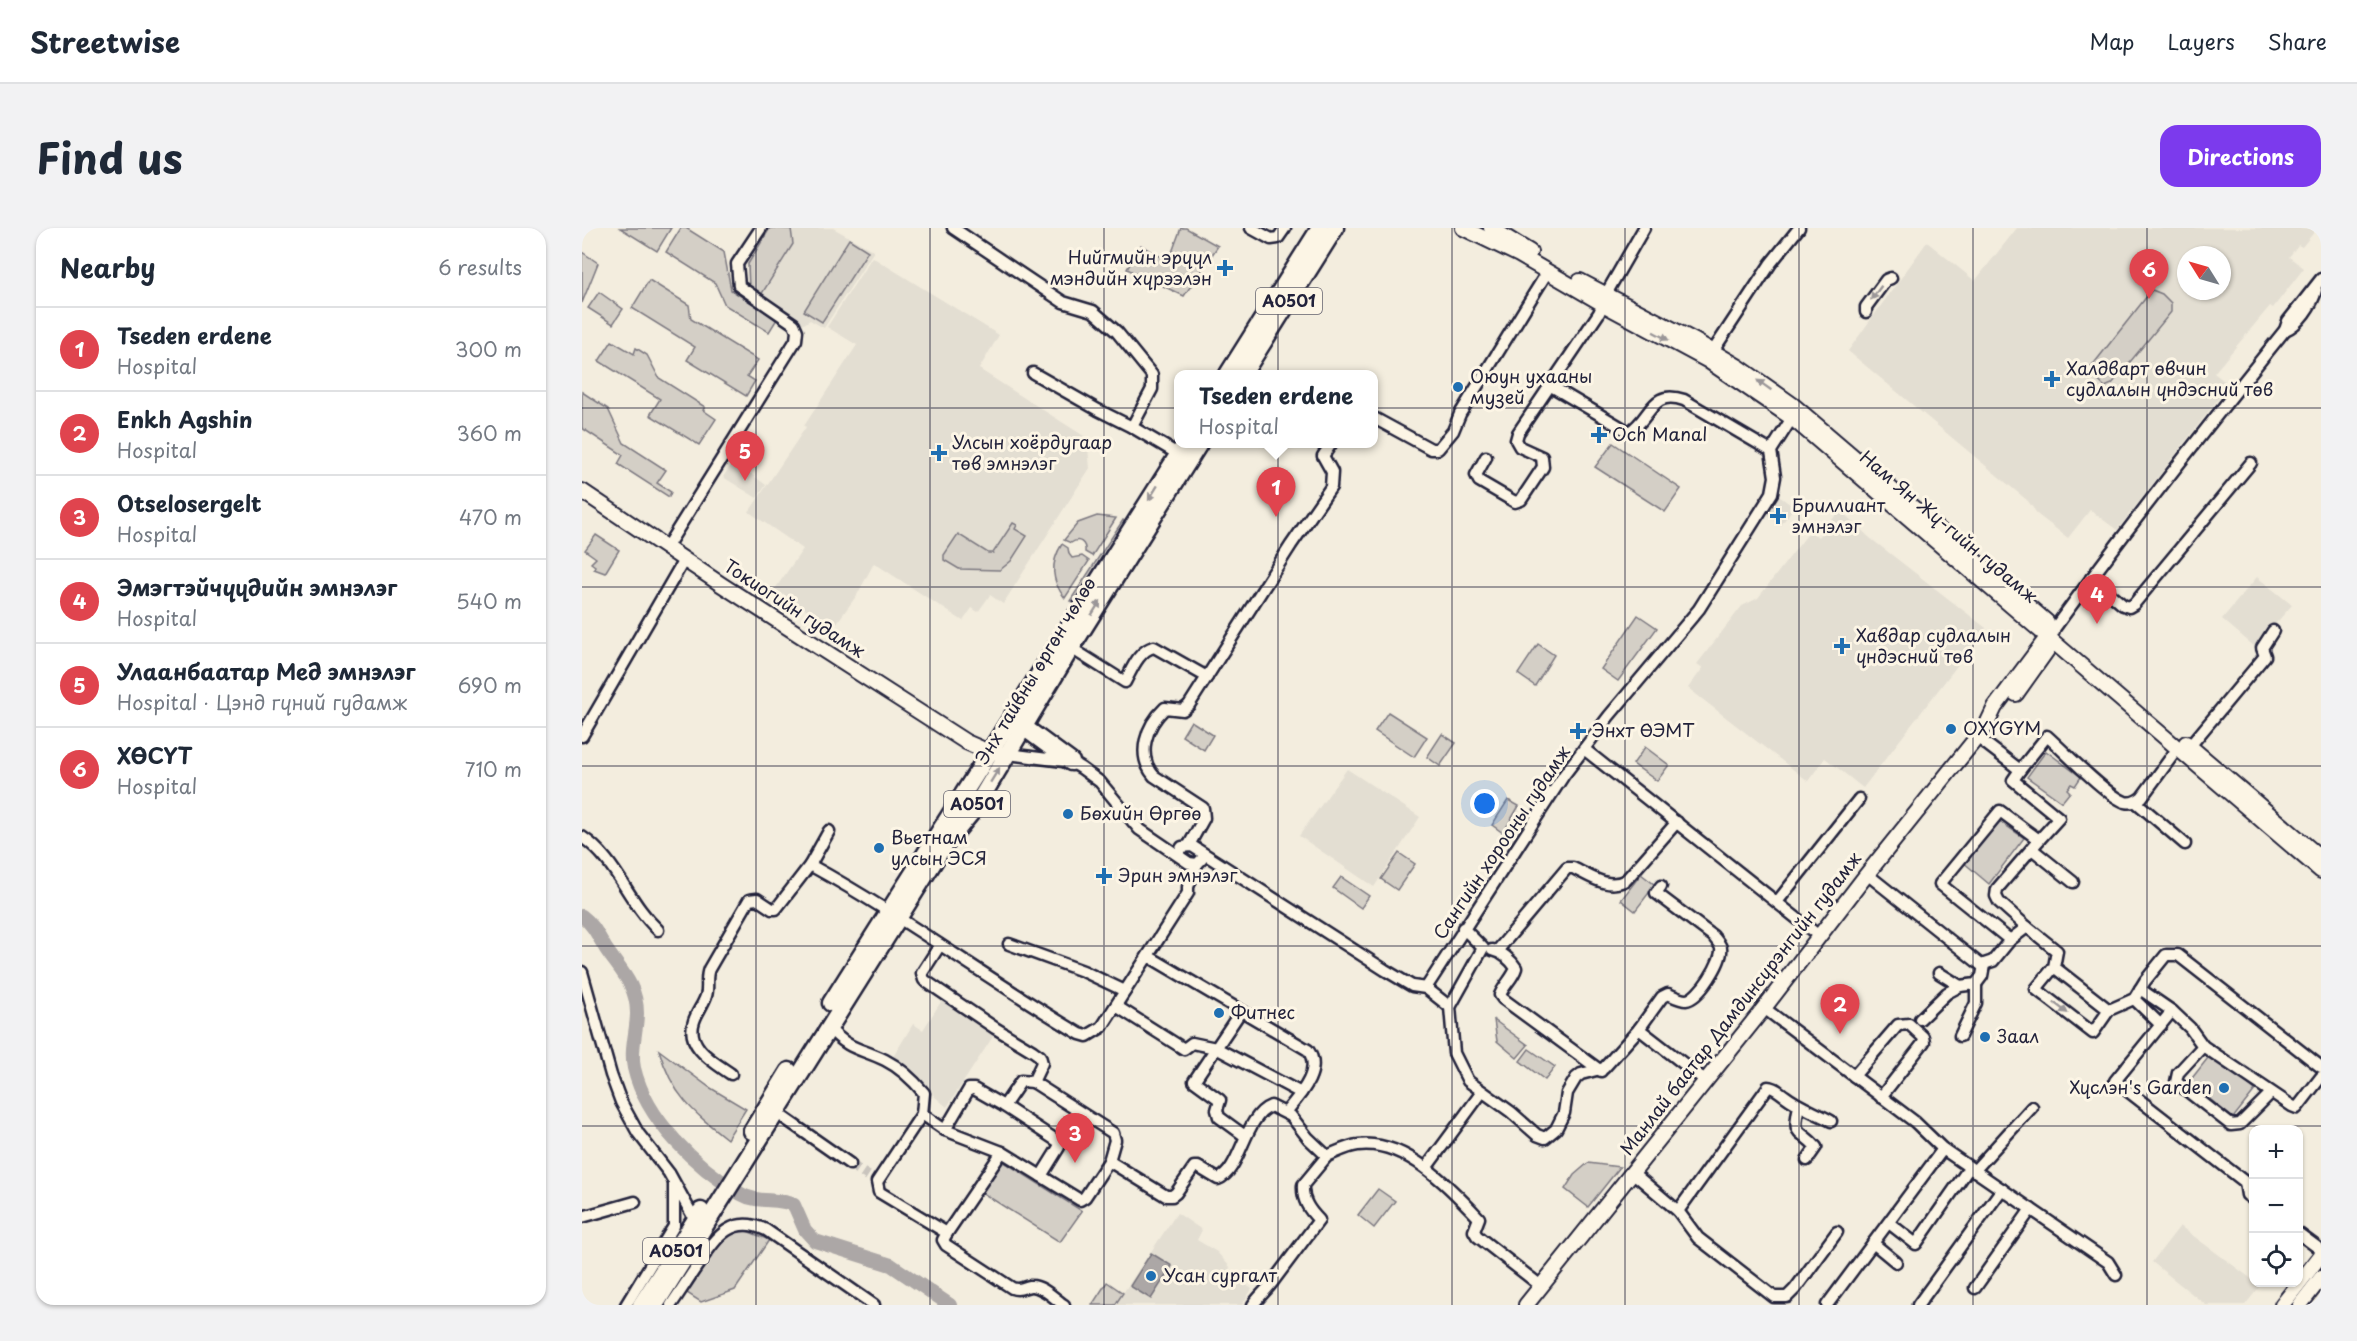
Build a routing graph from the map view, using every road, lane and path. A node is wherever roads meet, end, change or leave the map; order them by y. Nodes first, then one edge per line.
1 (761, 228) edge
2 (953, 228) edge
3 (1251, 228) edge
4 (1285, 228) edge
5 (1320, 228) edge
6 (1335, 228) edge
7 (1341, 228) edge
8 (1463, 228) edge
9 (1491, 228) edge
10 (1644, 228) edge
11 (1799, 228) edge
12 (1321, 249) junction
13 (1545, 265) junction
14 (1891, 278) dead end
15 (2319, 283) edge
16 (1604, 299) junction
17 (1866, 312) dead end
18 (1713, 351) junction
19 (1231, 370) edge
20 (1245, 370) edge
21 (1033, 373) dead end
22 (1551, 386) junction
23 (1792, 418) junction
24 (1378, 419) edge
25 (1132, 427) junction
26 (1174, 446) edge
27 (1196, 448) edge
28 (1328, 448) edge
29 (1181, 449) edge
30 (1771, 451) junction
31 (1486, 457) dead end
32 (2251, 463) dead end
33 (582, 491) edge
34 (666, 548) junction
35 (684, 560) junction
36 (2091, 578) junction
37 (2273, 631) dead end
38 (2052, 635) junction
39 (1071, 648) junction
40 (1207, 677) junction
41 (1024, 728) junction
42 (582, 736) edge
43 (1977, 737) junction
44 (2184, 747) junction
45 (1584, 749) junction
46 (989, 752) junction
47 (1008, 754) junction
48 (1071, 762) junction
49 (2020, 770) junction
50 (1859, 799) dead end
51 (2136, 802) junction
52 (1677, 822) junction
53 (829, 831) dead end
54 (582, 837) edge
55 (2185, 844) dead end
56 (1189, 845) junction
57 (2036, 845) junction
58 (1203, 853) junction
59 (1178, 854) junction
60 (2321, 858) edge
61 (1197, 864) junction
62 (810, 865) junction
63 (2321, 871) edge
64 (1867, 874) junction
65 (2073, 882) dead end
66 (1661, 886) dead end
67 (1778, 902) junction
68 (894, 914) junction
69 (2027, 927) junction
70 (1463, 928) junction
71 (658, 930) dead end
72 (1820, 936) junction
73 (2010, 940) junction
74 (1009, 944) dead end
75 (940, 945) junction
76 (1483, 948) junction
77 (1497, 951) junction
78 (1148, 956) junction
79 (1984, 965) junction
80 (2054, 967) junction
81 (582, 972) edge
82 (1939, 974) dead end
83 (1976, 984) junction
84 (1960, 986) junction
85 (1426, 988) junction
86 (2140, 989) junction
87 (1125, 991) junction
88 (2134, 999) junction
89 (1116, 1006) junction
90 (1450, 1006) junction
91 (1764, 1008) junction
92 (2109, 1010) junction
93 (1241, 1011) junction
94 (2172, 1011) junction
95 (1920, 1019) dead end
96 (2161, 1025) junction
97 (829, 1028) junction
98 (1640, 1029) junction
99 (1960, 1036) dead end
100 (2203, 1046) junction
101 (1216, 1048) junction
102 (2321, 1067) edge
103 (1601, 1071) junction
104 (731, 1074) dead end
105 (1854, 1076) junction
106 (2321, 1077) edge
107 (1706, 1081) junction
108 (1033, 1082) junction
109 (1482, 1092) junction
110 (1301, 1093) junction
111 (2271, 1093) junction
112 (1881, 1097) junction
113 (1004, 1106) junction
114 (1799, 1106) junction
115 (2032, 1107) dead end
116 (1286, 1112) junction
117 (777, 1113) junction
118 (922, 1114) junction
119 (1831, 1121) dead end
120 (945, 1130) junction
121 (1245, 1136) junction
122 (1943, 1149) junction
123 (1002, 1152) junction
124 (742, 1156) junction
125 (1327, 1156) junction
126 (1807, 1160) dead end
127 (1109, 1161) junction
128 (850, 1164) tunnel mouth
129 (1425, 1168) junction
130 (1972, 1170) junction
131 (1632, 1172) junction
132 (1041, 1176) junction
133 (674, 1183) junction
134 (2002, 1190) junction
135 (2249, 1197) edge
136 (716, 1199) junction
137 (635, 1202) dead end
138 (2031, 1209) junction
139 (1678, 1211) junction
140 (582, 1217) edge
141 (695, 1220) junction
142 (1889, 1223) junction
143 (1837, 1232) dead end
144 (947, 1233) junction
145 (2303, 1237) edge
146 (1873, 1244) junction
147 (2319, 1251) edge
148 (1896, 1262) dead end
149 (2116, 1275) dead end
150 (2321, 1278) edge
151 (1540, 1286) junction
152 (2305, 1287) edge
153 (1975, 1288) dead end
154 (1922, 1304) edge
155 (626, 1305) edge
156 (641, 1305) edge
157 (655, 1305) edge
158 (671, 1305) edge
159 (874, 1305) edge
160 (1064, 1305) edge
161 (1253, 1305) edge
162 (1526, 1305) edge
163 (1827, 1305) edge
164 (2282, 1305) edge
165 (2300, 1305) edge

1 - 34 street
2 - 25 street
3 - 4 street
5 - 19 highway, A0501
6 - 12 highway, A0501
7 - 12 highway
8 - 13 main road, Нам Ян Жү-гийн гудамж
9 - 13 main road
10 - 16 street
11 - 18 street
12 - 20 highway, A0501
13 - 16 main road, Нам Ян Жү-гийн гудамж
13 - 24 street
14 -> 17 street
15 - 36 street
16 - 18 main road, Нам Ян Жү-гийн гудамж
16 - 22 street
16 -> 23 main road, Нам Ян Жү-гийн гудамж
38 -> 18 main road, Нам Ян Жү-гийн гудамж
21 - 25 street
22 - 30 street
22 - 31 street
23 - 30 street
23 - 38 main road, Нам Ян Жү-гийн гудамж
25 - 26 street
39 -> 27 highway, Энх тайвны өргөн чөлөө / A0501
28 - 40 street
29 -> 46 highway, Энх тайвны өргөн чөлөө / A0501
30 - 45 street
32 - 36 street
33 - 34 main road, Токиогийн гудамж
34 - 35 main road, Токиогийн гудамж
35 - 42 street
35 - 46 main road, Токиогийн гудамж
36 - 38 street
37 - 44 street
38 - 43 main road, Манлай баатар Дамдинсүрэнгийн гудамж
38 - 44 main road, Нам Ян Жү-гийн гудамж
39 - 40 street
39 - 41 highway, Энх тайвны өргөн чөлөө / A0501
40 - 56 street
41 - 47 highway, Энх тайвны өргөн чөлөө / A0501
41 - 48 highway
43 - 49 street
43 - 64 main road, Манлай баатар Дамдинсүрэнгийн гудамж
44 - 51 street
44 - 60 main road, Нам Ян Жү-гийн гудамж
44 - 63 main road, Нам Ян Жү-гийн гудамж
45 - 52 street, Сангийн хорооны гудамж
45 - 70 street, Сангийн хорооны гудамж
46 - 47 main road, Токиогийн гудамж
46 - 68 highway, Энх тайвны өргөн чөлөө / A0501
47 - 48 street
68 -> 47 highway, Энх тайвны өргөн чөлөө / A0501
48 - 59 street
49 - 51 street
49 - 57 street
50 - 67 street
51 - 55 street
52 - 67 street, Сангийн хорооны гудамж
52 - 77 street
53 - 62 street
54 - 71 street
56 - 58 street
56 - 59 street
57 - 65 street
57 - 69 street
57 - 73 street
58 - 61 street
58 - 85 street
59 - 61 street
61 - 78 street
62 - 68 street
62 - 104 street
64 - 72 main road, Манлай баатар Дамдинсүрэнгийн гудамж
64 - 79 street
66 - 98 street
67 - 72 street, Сангийн хорооны гудамж
68 - 75 street
68 - 97 highway, Энх тайвны өргөн чөлөө / A0501
68 - 124 highway, Энх тайвны өргөн чөлөө / A0501
69 - 73 street
69 - 80 street
70 - 76 street
70 - 85 street, Сангийн хорооны гудамж
72 - 91 main road, Манлай баатар Дамдинсүрэнгийн гудамж
73 - 79 street
74 - 87 street
75 - 89 street
75 - 108 street
76 - 77 street
76 - 90 street
77 - 103 street
78 - 87 street
78 - 93 street
79 - 83 street
80 - 92 street
80 -> 92 street
81 - 133 street
82 - 84 street
83 - 84 street
83 - 99 street
84 - 95 street
85 - 90 street
86 - 88 street
86 - 94 street
86 - 102 street
87 - 89 street
88 - 92 street
88 - 96 street
89 - 101 street
90 - 109 street
91 - 105 street
91 - 107 main road, Манлай баатар Дамдинсүрэнгийн гудамж
93 - 101 street
93 - 110 street
94 - 96 street
94 - 100 street
96 - 135 street
97 - 117 highway, Энх тайвны өргөн чөлөө / A0501
97 - 118 street
98 - 103 street
98 - 107 street
100 - 111 street
100 - 111 street
101 - 110 street
101 - 121 street
103 - 109 street
105 - 112 street
105 - 112 street
106 - 111 street
107 - 131 main road, Манлай баатар Дамдинсүрэнгийн гудамж
108 - 113 street
108 - 127 street
109 - 129 street
110 - 116 street
112 - 122 street
113 - 120 street
113 - 132 street
114 - 119 street
114 - 126 street
114 - 139 street
115 - 130 street
116 - 121 street
116 - 125 street
117 - 124 highway, Энх тайвны өргөн чөлөө / A0501
117 - 128 street
118 - 120 street
118 - 144 street
120 - 123 street
121 - 127 street
122 - 130 street
122 - 142 street
123 - 132 street
123 - 144 street
124 - 136 highway, A0501
125 - 129 street
125 - 161 street
127 - 132 street
129 - 151 street
130 - 134 street
130 - 142 street
131 - 139 street
131 - 151 main road, Манлай баатар Дамдинсүрэнгийн гудамж
133 - 141 street
133 - 155 street
134 - 138 street
134 - 154 street
136 - 141 highway, A0501
136 - 157 highway, A0501
137 - 140 street
138 - 149 street
138 - 153 street
139 - 143 street
141 - 156 highway, A0501
142 - 146 street
144 - 160 street
145 - 147 street
146 - 148 street
146 - 163 street
147 - 152 main road
150 - 152 main road
151 - 162 main road, Манлай баатар Дамдинсүрэнгийн гудамж
152 - 164 main road
152 - 165 main road
158 - 159 street

